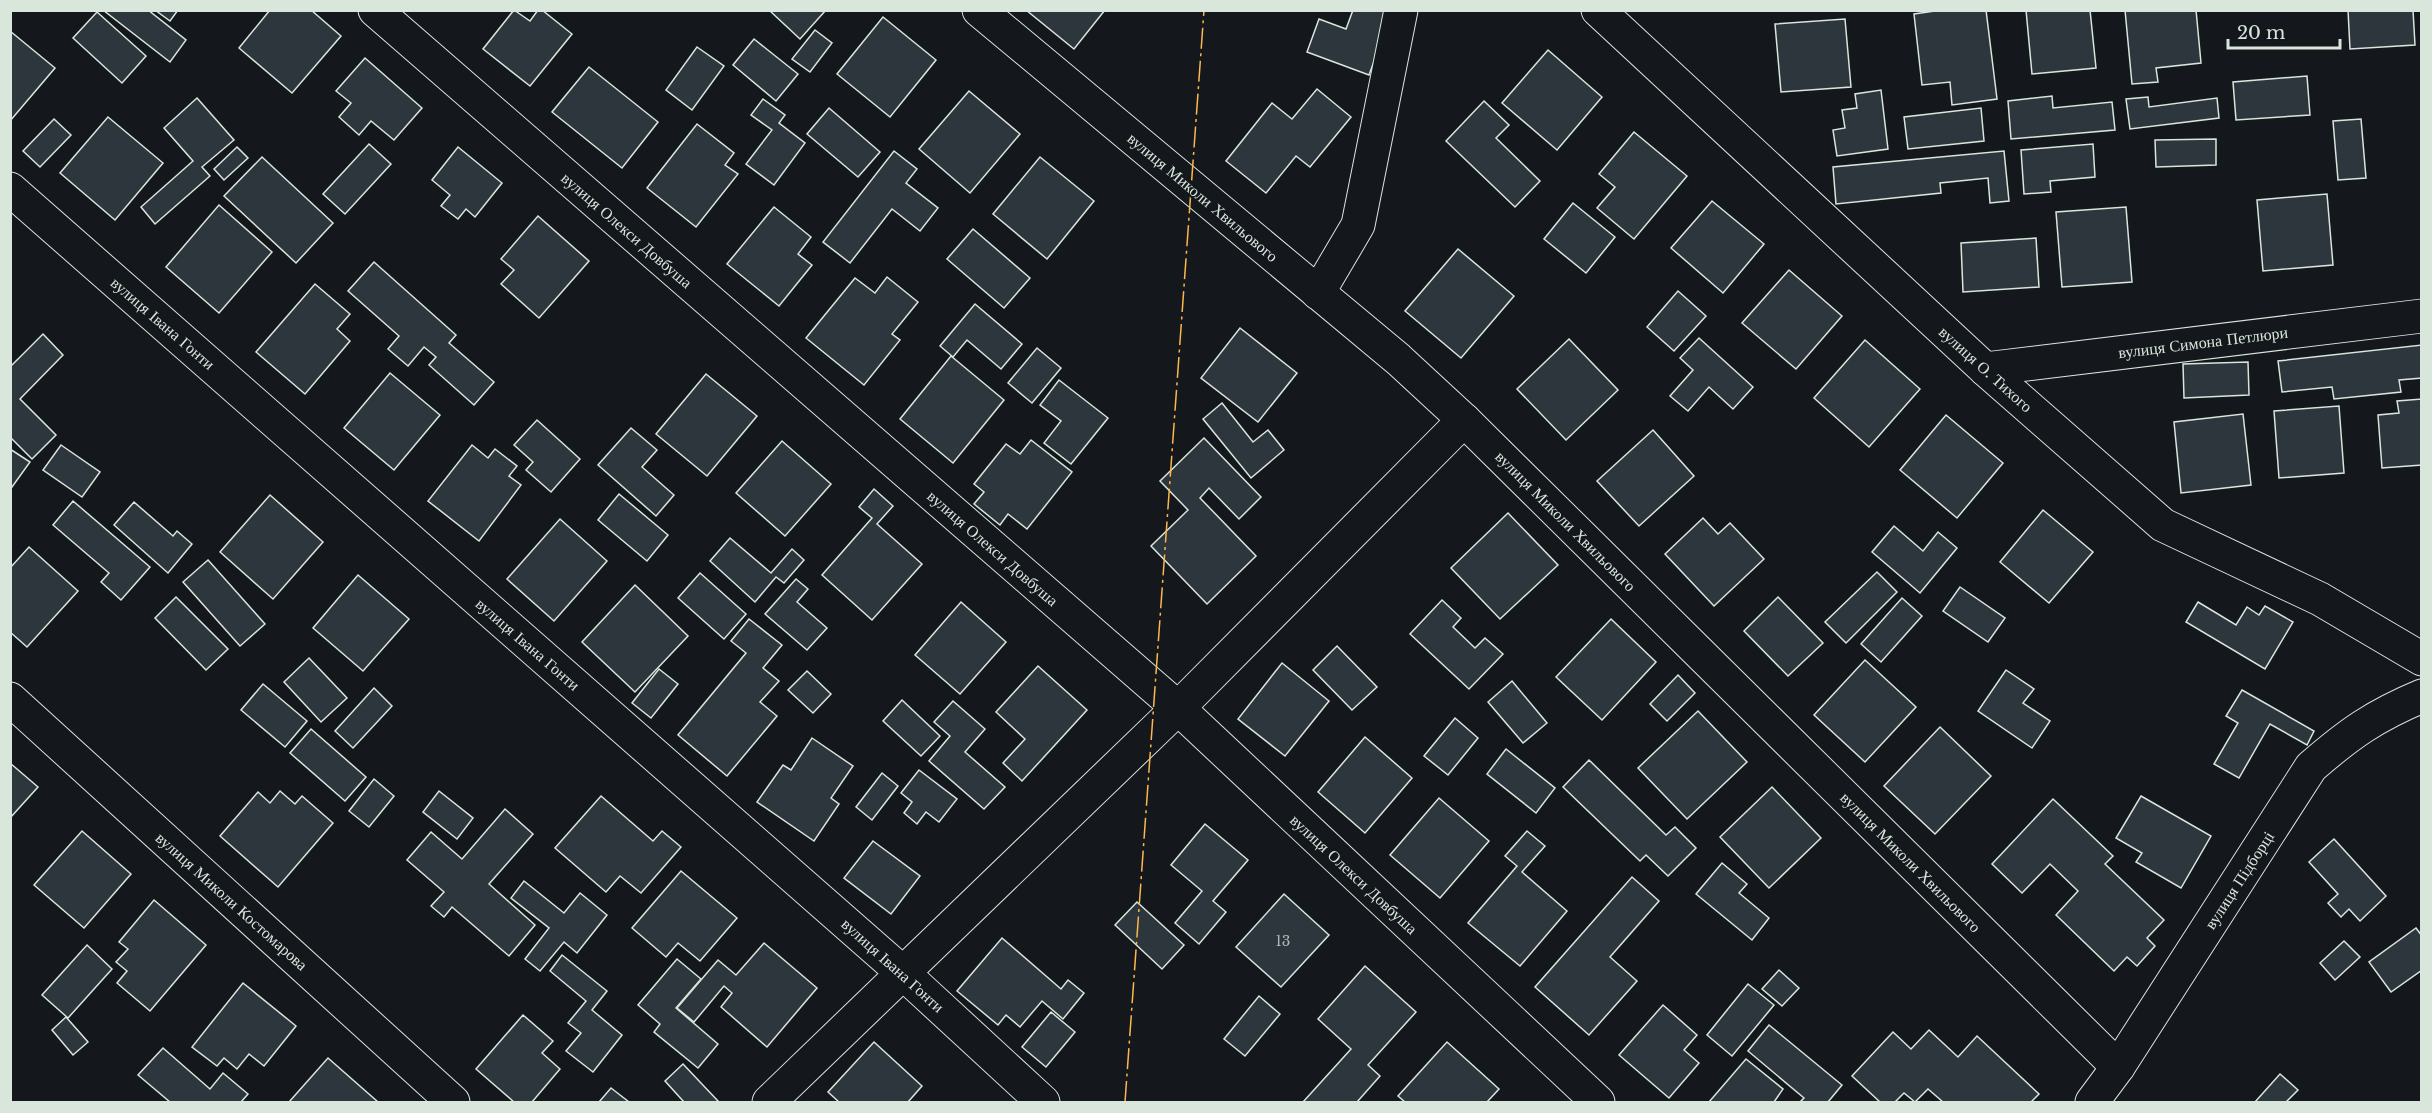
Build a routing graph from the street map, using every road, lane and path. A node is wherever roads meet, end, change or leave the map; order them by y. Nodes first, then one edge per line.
1 (375, 10) edge
2 (980, 10) edge
3 (1401, 10) edge
4 (1598, 10) edge
5 (10, 189) edge
6 (1318, 293) junction
7 (2421, 316) edge
8 (1985, 369) junction
9 (1464, 420) junction
10 (2421, 659) edge
11 (2421, 696) edge
12 (10, 699) edge
13 (1178, 708) junction
14 (903, 974) junction
15 (2118, 1067) junction
16 (453, 1102) edge
17 (769, 1102) edge
18 (1043, 1102) edge
19 (1598, 1102) edge
20 (2092, 1102) edge

1 - 13 street, вулиця Олекси Довбуша
2 - 6 street, вулиця Миколи Хвильового
3 - 6 street
4 - 8 street, вулиця О. Тихого
5 - 14 street, вулиця Івана Гонти
6 - 9 street, вулиця Миколи Хвильового
7 - 8 street, вулиця Симона Петлюри
8 - 10 street, вулиця О. Тихого
9 - 13 street
9 - 15 street, вулиця Миколи Хвильового
11 - 15 street, вулиця Підборці
12 - 16 street, вулиця Миколи Костомарова
13 - 14 street
13 - 19 street, вулиця Олекси Довбуша
14 - 17 street
14 - 18 street, вулиця Івана Гонти
15 - 20 street, вулиця Підборці

